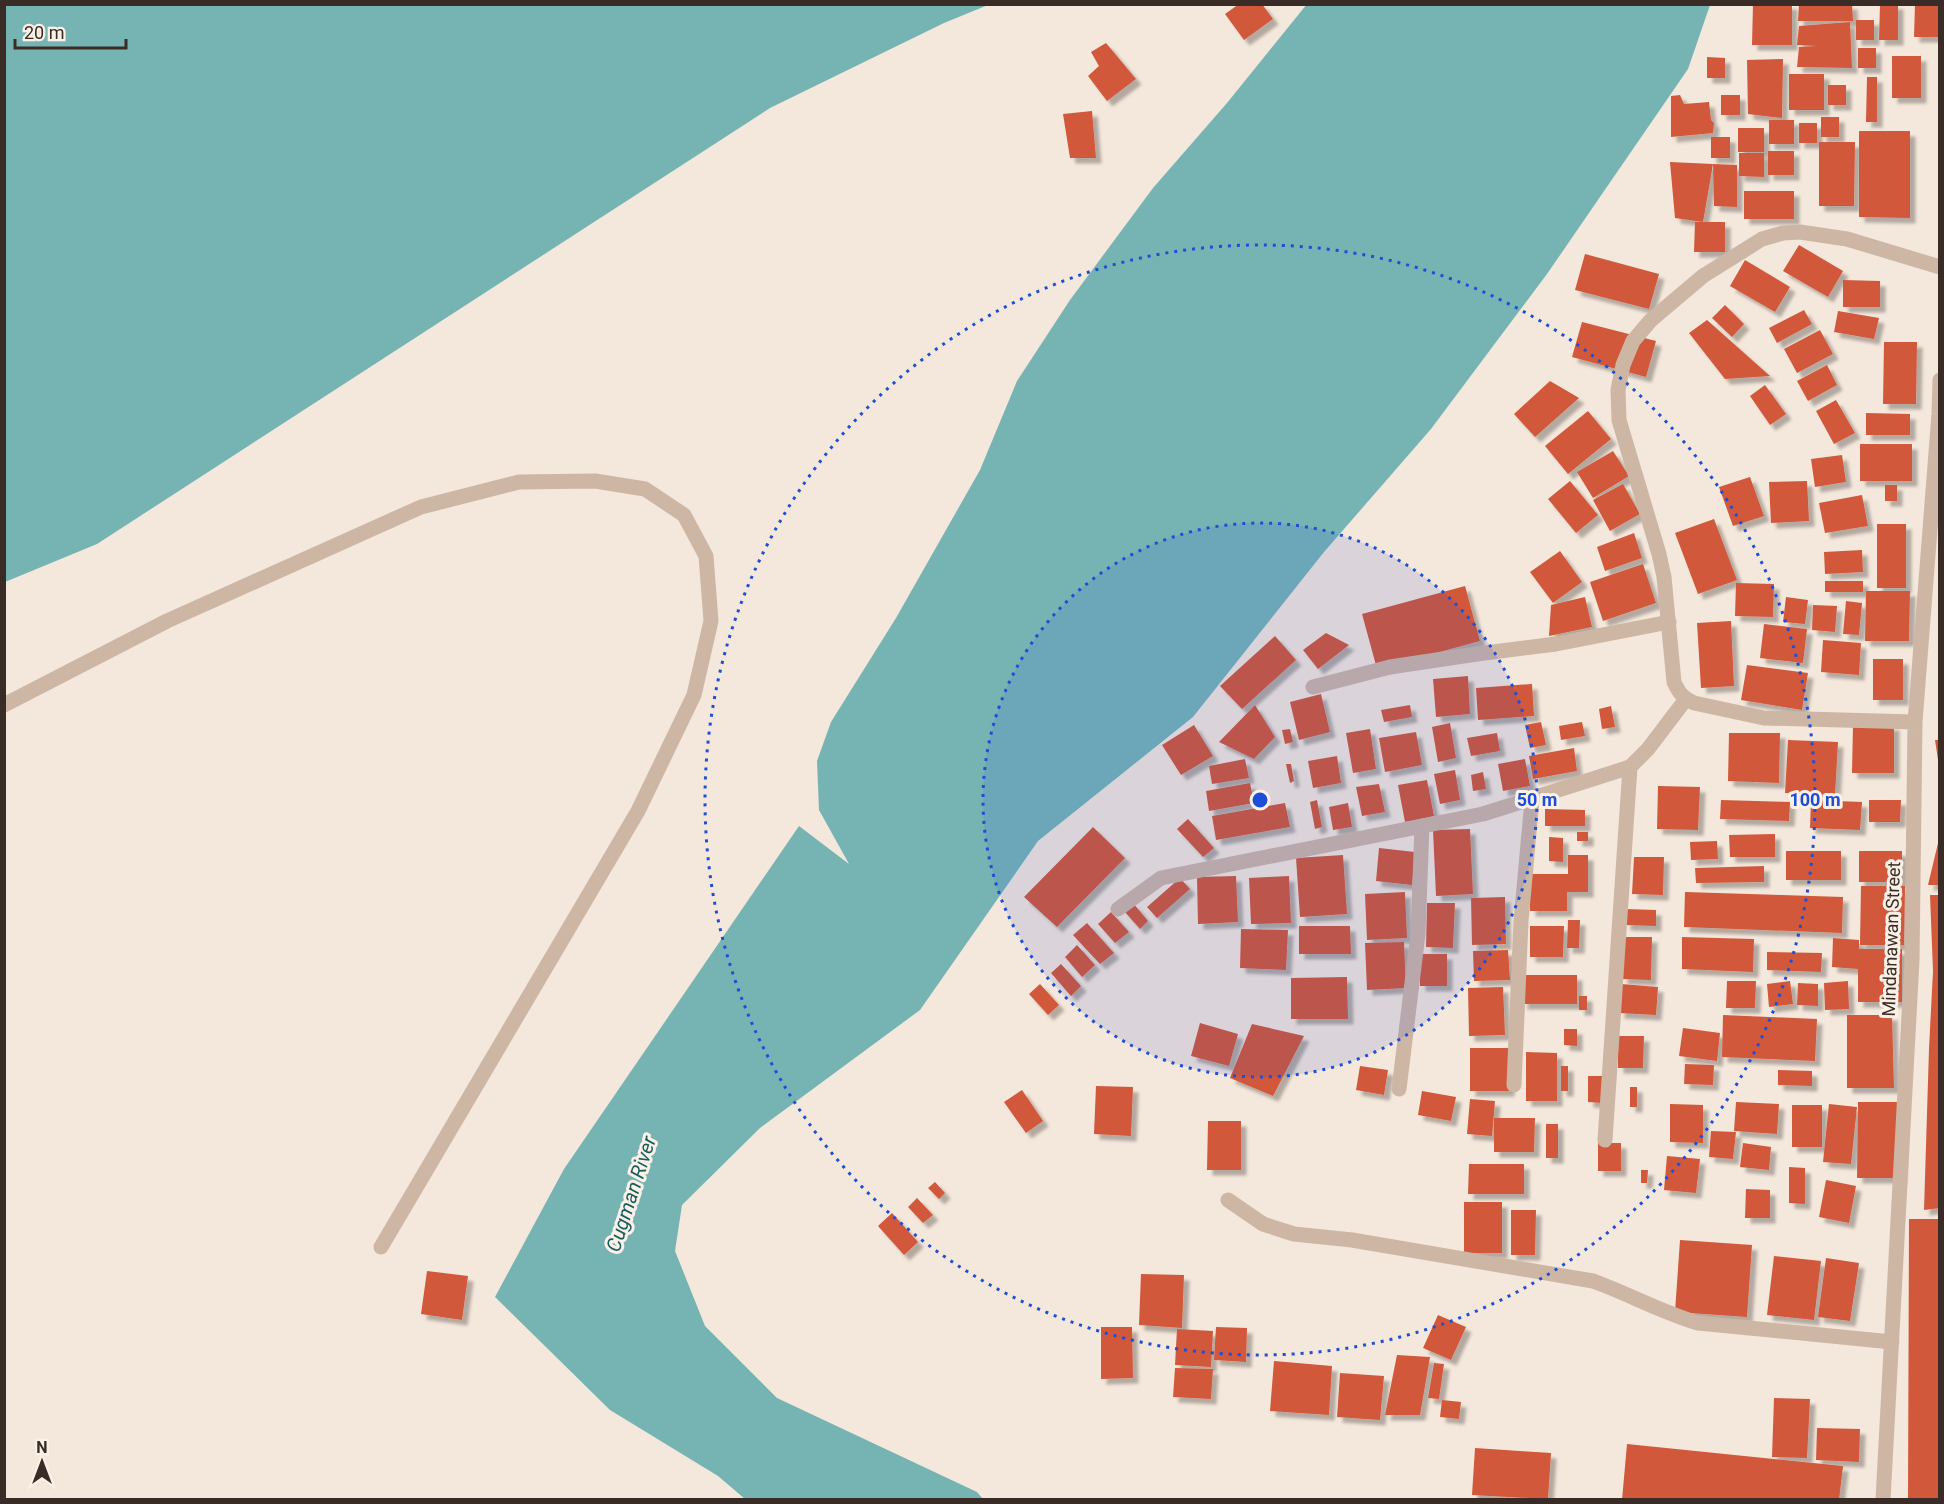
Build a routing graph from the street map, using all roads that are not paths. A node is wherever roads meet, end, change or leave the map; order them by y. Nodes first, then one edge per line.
1 (1940, 267) edge
2 (1940, 380) edge
3 (1669, 622) junction
4 (1313, 687) dead end
5 (1686, 699) junction
6 (4, 705) edge
7 (1915, 722) junction
8 (1630, 767) junction
9 (1532, 800) junction
10 (1422, 826) junction
11 (1118, 909) dead end
12 (1514, 1085) dead end
13 (1399, 1089) dead end
14 (1605, 1140) dead end
15 (1228, 1200) dead end
16 (381, 1247) dead end
17 (1892, 1342) junction
18 (1883, 1500) edge

1 - 3 street
2 - 7 street, Mindanawan Street
3 - 4 street
3 - 5 street
5 - 7 street
5 - 8 street
6 - 16 street
7 - 17 street, Mindanawan Street
8 - 9 street
8 - 14 street
9 - 10 street
9 - 12 street
10 - 11 street
10 - 13 street
15 - 17 street
17 - 18 street, Mindanawan Street

